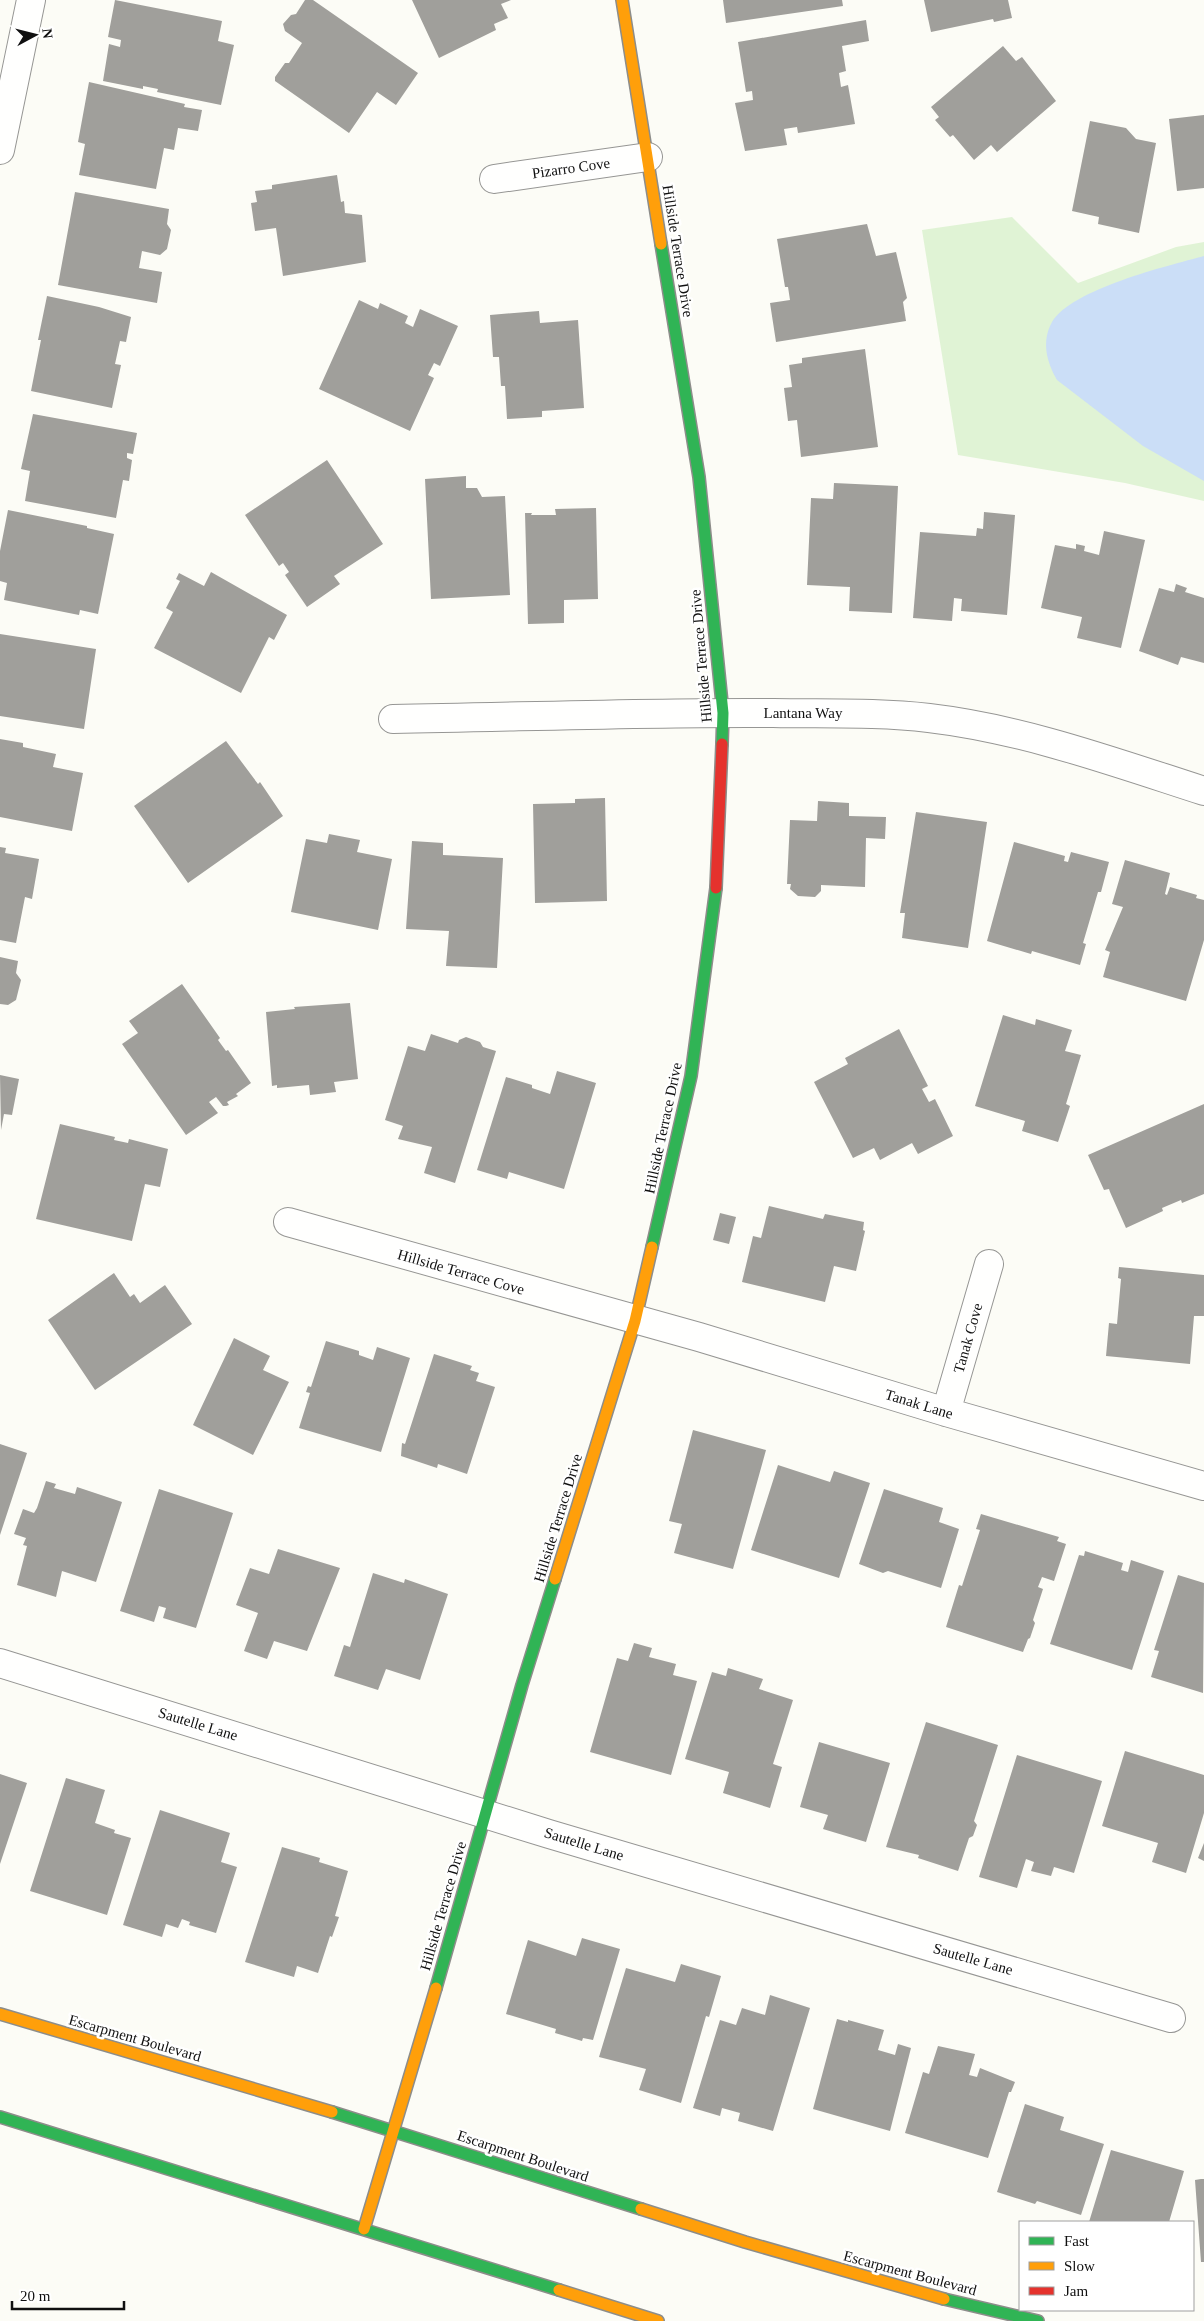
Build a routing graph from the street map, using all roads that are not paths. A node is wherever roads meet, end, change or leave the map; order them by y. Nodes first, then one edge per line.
1 (31, 0) edge
2 (622, 0) edge
3 (0, 150) edge
4 (648, 157) junction
5 (494, 179) dead end
6 (723, 713) junction
7 (393, 719) dead end
8 (1204, 791) edge
9 (288, 1222) dead end
10 (989, 1264) dead end
11 (635, 1321) junction
12 (946, 1412) junction
13 (1204, 1486) edge
14 (0, 1663) edge
15 (484, 1814) junction
16 (0, 2014) edge
17 (1171, 2018) dead end
18 (0, 2117) edge
19 (394, 2130) junction
20 (364, 2229) junction
21 (658, 2321) edge
22 (1038, 2321) edge

1 - 3 street
2 - 4 street, Hillside Terrace Drive
4 - 5 street, Pizarro Cove
4 - 6 street, Hillside Terrace Drive
6 - 7 street, Lantana Way
6 - 8 street, Lantana Way
6 - 11 street, Hillside Terrace Drive
9 - 11 street, Hillside Terrace Cove
10 - 12 street, Tanak Cove
11 - 12 street, Tanak Lane
11 - 15 street, Hillside Terrace Drive
12 - 13 street, Tanak Lane
14 - 15 street, Sautelle Lane
15 - 17 street, Sautelle Lane
15 - 19 street, Hillside Terrace Drive
16 - 19 street, Escarpment Boulevard
18 - 20 street
19 - 20 street, Hillside Terrace Drive
19 - 22 street, Escarpment Boulevard
20 - 21 street

